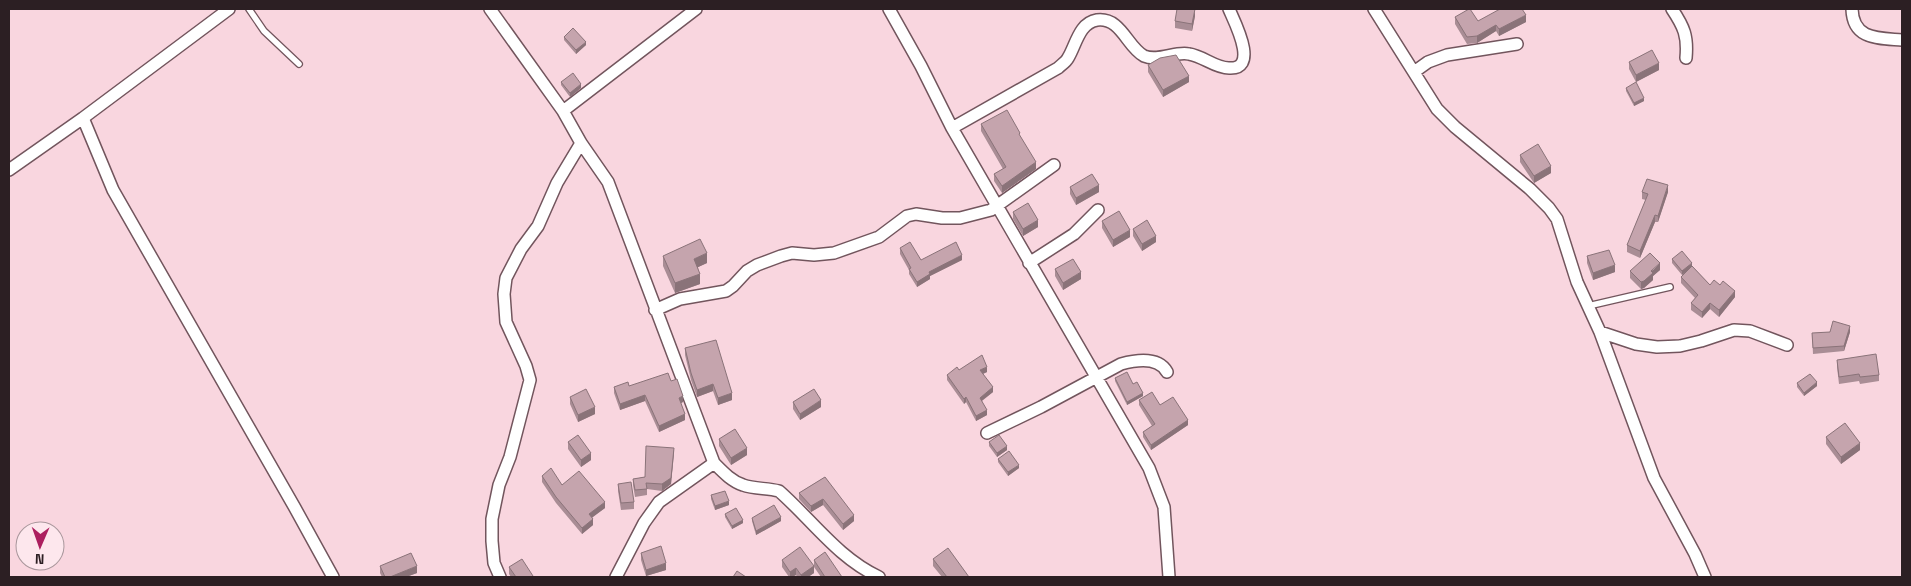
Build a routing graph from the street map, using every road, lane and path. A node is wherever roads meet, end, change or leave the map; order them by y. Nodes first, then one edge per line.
1 (230, 9) edge
2 (248, 9) edge
3 (490, 9) edge
4 (696, 9) edge
5 (889, 9) edge
6 (1228, 9) edge
7 (1374, 9) edge
8 (1672, 9) edge
9 (1852, 9) edge
10 (1902, 40) edge
11 (1517, 44) dead end
12 (1686, 58) dead end
13 (299, 64) dead end
14 (1414, 72) junction
15 (563, 111) junction
16 (83, 118) junction
17 (952, 128) junction
18 (581, 143) junction
19 (1054, 165) dead end
20 (9, 170) edge
21 (998, 207) junction
22 (1098, 210) dead end
23 (1029, 263) junction
24 (1670, 287) dead end
25 (1588, 306) junction
26 (655, 310) junction
27 (1600, 332) junction
28 (1787, 345) dead end
29 (1167, 372) dead end
30 (1096, 377) junction
31 (986, 433) dead end
32 (714, 463) junction
33 (333, 577) edge
34 (500, 577) edge
35 (616, 577) edge
36 (879, 577) edge
37 (1169, 577) edge
38 (1705, 577) edge

1 - 16 street
2 - 13 lane
3 - 15 street
4 - 15 street
5 - 17 street
6 - 17 street
7 - 14 street
8 - 12 street
9 - 10 street
11 - 14 street
14 - 25 street
15 - 18 street
16 - 20 street
16 - 33 street
17 - 21 street
18 - 26 street
18 - 34 street
19 - 21 street
21 - 23 street
21 - 26 street
22 - 23 street
23 - 30 street
24 - 25 lane
25 - 27 street
26 - 32 street
27 - 28 street
27 - 38 street
29 - 30 street
30 - 31 street
30 - 37 street
32 - 35 street
32 - 36 street

